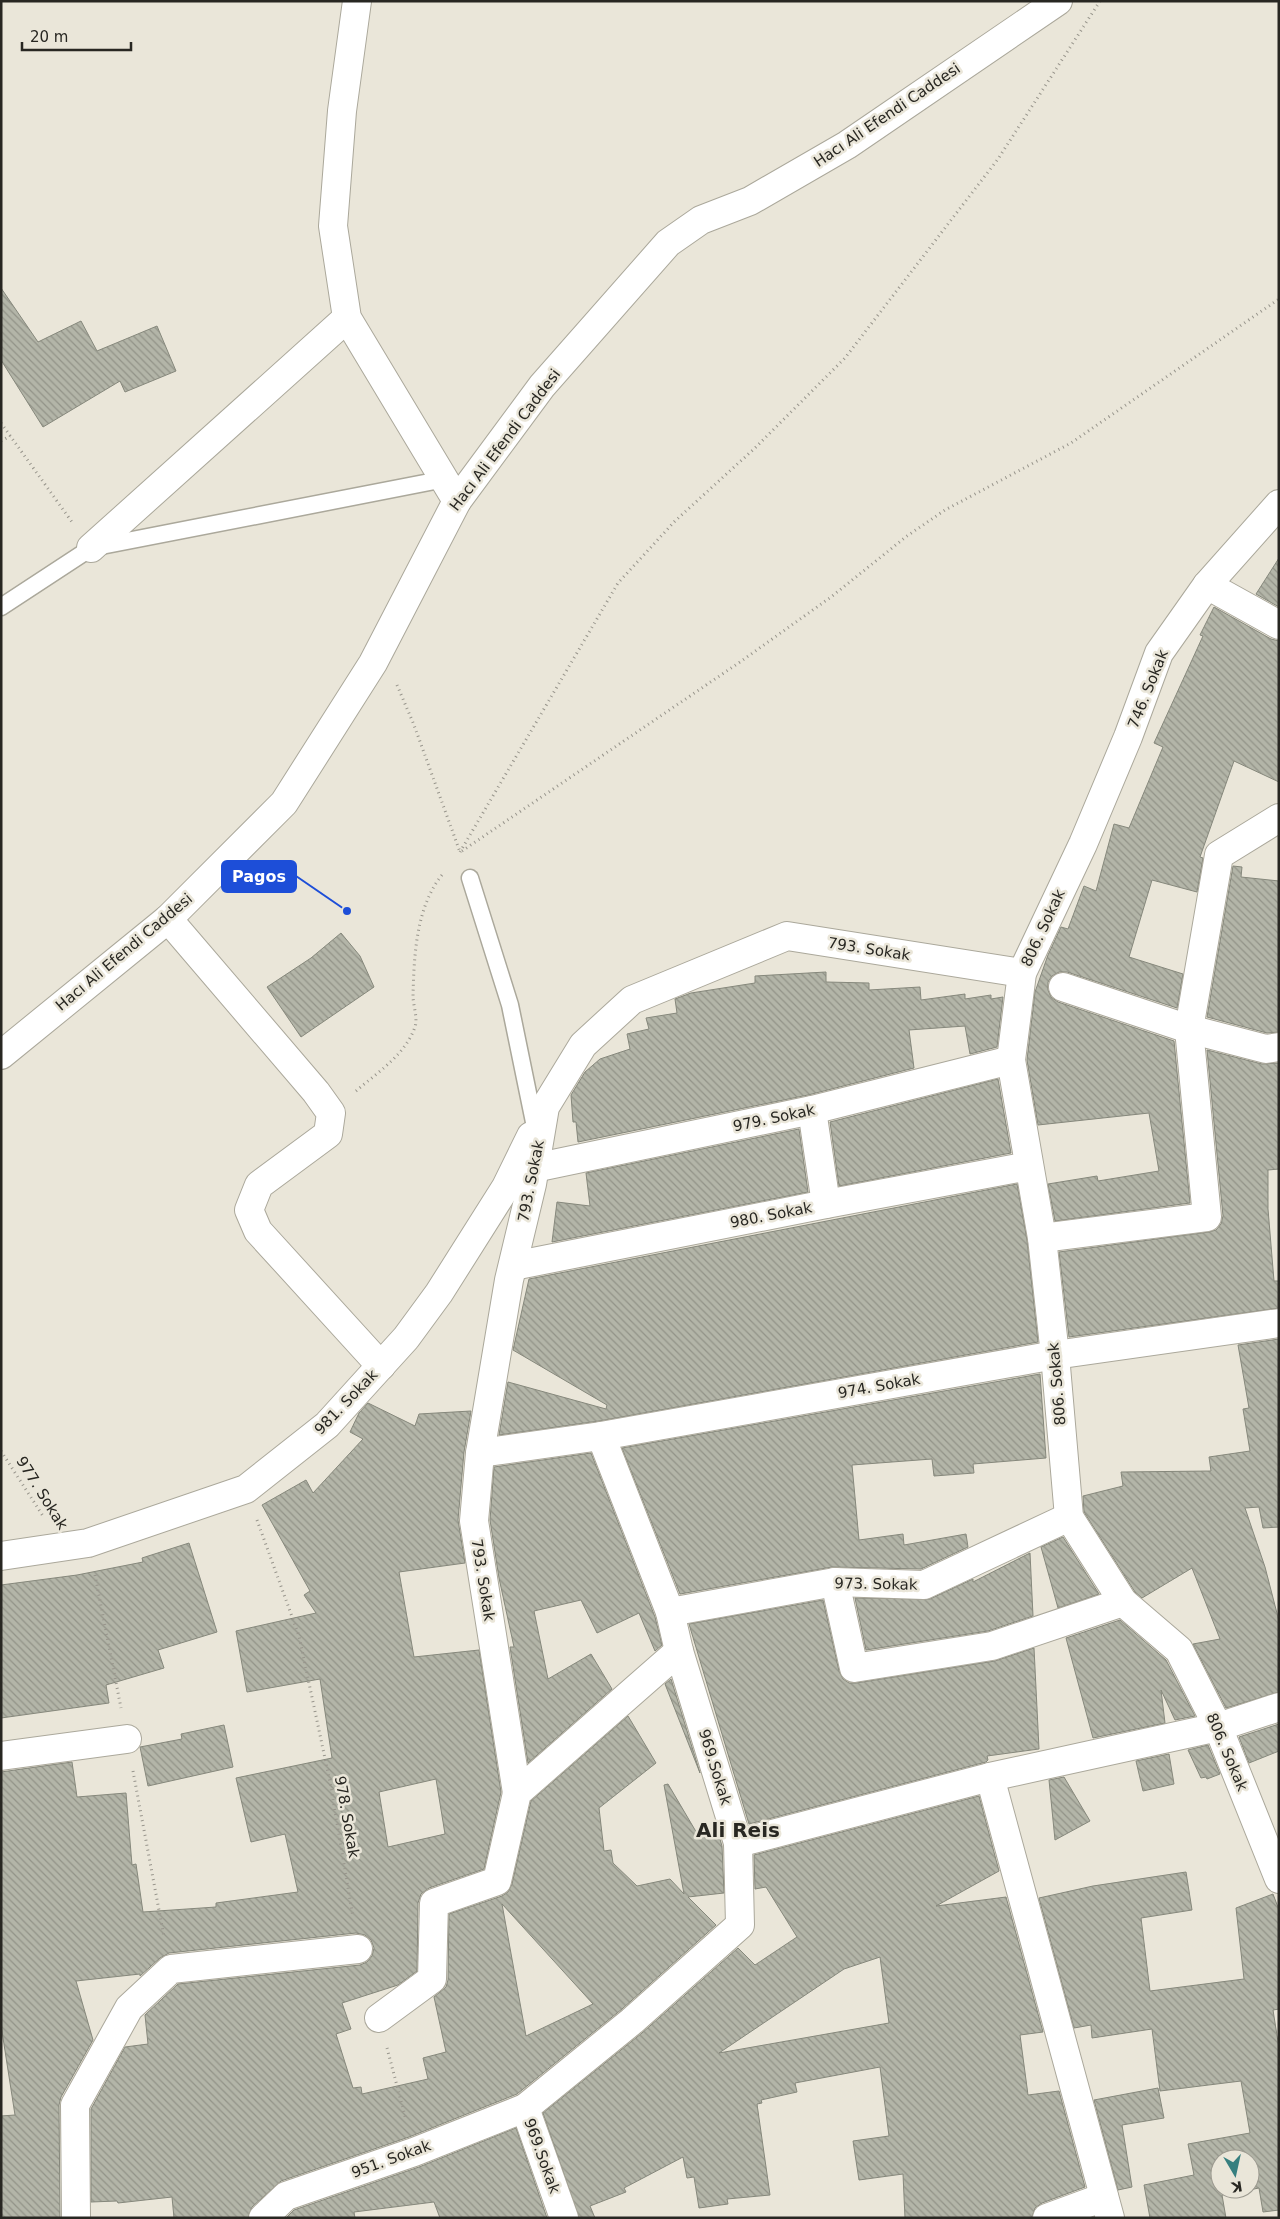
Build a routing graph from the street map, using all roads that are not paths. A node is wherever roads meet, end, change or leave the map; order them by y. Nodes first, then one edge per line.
1 (357, 1) edge
2 (1058, 1) edge
3 (347, 318) junction
4 (451, 490) junction
5 (1279, 504) edge
6 (91, 548) junction
7 (1207, 585) junction
8 (1, 607) edge
9 (1279, 625) edge
10 (1279, 818) edge
11 (1083, 844) joint
12 (470, 878) road end
13 (168, 919) junction
14 (1022, 973) junction
15 (1064, 987) dead end
16 (1189, 1029) junction
17 (1279, 1048) edge
18 (1, 1055) edge
19 (1011, 1060) junction
20 (812, 1110) junction
21 (540, 1117) junction
22 (1029, 1166) junction
23 (534, 1168) junction
24 (826, 1204) junction
25 (1042, 1238) junction
26 (513, 1266) junction
27 (1279, 1323) edge
28 (1055, 1355) junction
29 (381, 1366) junction
30 (601, 1436) junction
31 (480, 1453) junction
32 (1069, 1517) junction
33 (1, 1556) edge
34 (836, 1582) junction
35 (1123, 1602) junction
36 (670, 1612) junction
37 (679, 1652) junction
38 (1279, 1707) edge
39 (1218, 1727) junction
40 (127, 1739) dead end
41 (1, 1756) edge
42 (990, 1777) junction
43 (517, 1793) junction
44 (738, 1843) junction
45 (1279, 1879) edge
46 (358, 1949) road end
47 (379, 2018) road end
48 (525, 2108) junction
49 (1107, 2208) edge
50 (76, 2218) edge
51 (263, 2218) edge
52 (564, 2218) edge
53 (1047, 2218) edge

1 - 3 street
2 - 4 street, Hacı Ali Efendi Caddesi
3 - 4 street
3 - 6 street
4 - 6 lane
4 - 13 street, Hacı Ali Efendi Caddesi
5 - 7 street, 746. Sokak
6 - 8 lane
7 - 9 street
7 - 11 street, 746. Sokak
10 - 16 street
11 - 14 street, 806. Sokak
12 - 21 lane
13 - 18 street, Hacı Ali Efendi Caddesi
13 - 29 street
14 - 19 street, 806. Sokak
14 - 21 street, 793. Sokak
15 - 16 street
16 - 17 street
16 - 25 street
19 - 20 street, 979. Sokak
19 - 22 street, 806. Sokak
20 - 23 street, 979. Sokak
20 - 24 street
21 - 23 street, 793. Sokak
21 - 29 street, 981. Sokak
22 - 24 street, 980. Sokak
22 - 25 street, 806. Sokak
23 - 26 street, 793. Sokak
24 - 26 street, 980. Sokak
25 - 28 street, 806. Sokak
26 - 31 street, 793. Sokak
27 - 28 street, 974. Sokak
28 - 30 street, 974. Sokak
28 - 32 street, 806. Sokak
29 - 33 street, 981. Sokak
30 - 31 street, 974. Sokak
30 - 36 street, 969.Sokak
31 - 43 street, 793. Sokak
32 - 34 street, 973. Sokak
32 - 35 street, 806. Sokak
34 - 35 street
34 - 36 street, 973. Sokak
35 - 39 street, 806. Sokak
36 - 37 street, 969.Sokak
37 - 43 street
37 - 44 street, 969.Sokak
38 - 39 street
39 - 42 street
39 - 45 street, 806. Sokak
40 - 41 street
42 - 44 street
42 - 49 street
43 - 47 street
44 - 48 street, 969.Sokak
46 - 50 street
48 - 51 street, 951. Sokak
48 - 52 street, 969.Sokak
49 - 53 street

